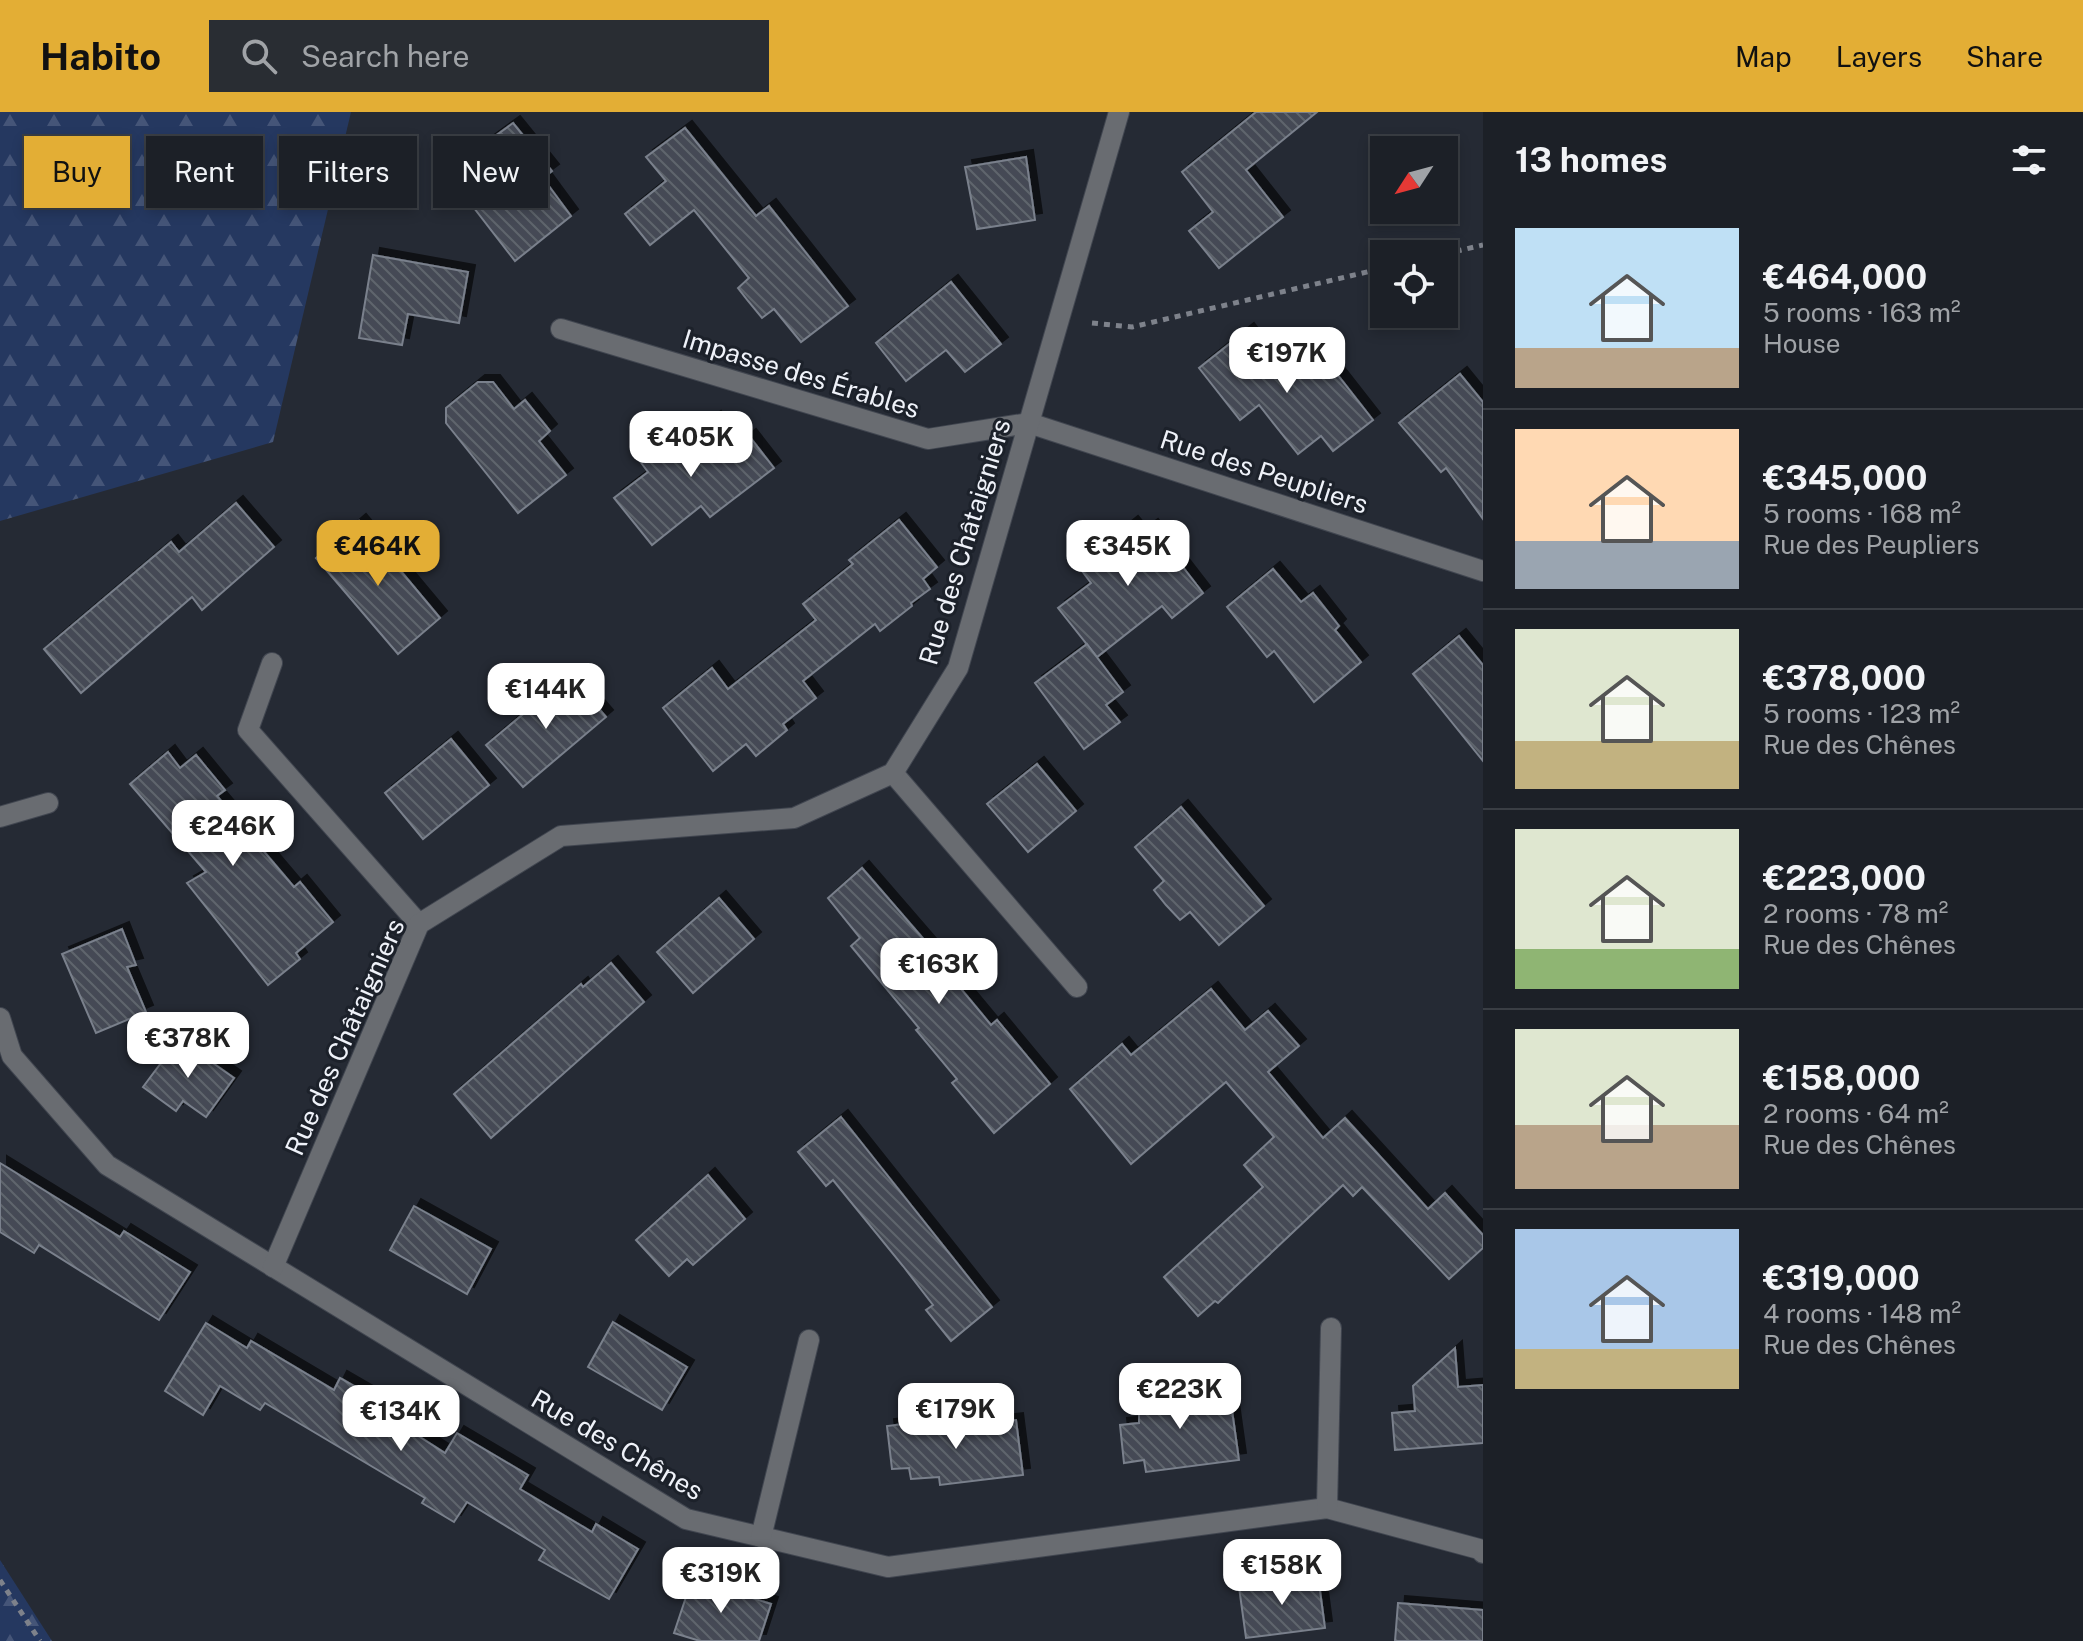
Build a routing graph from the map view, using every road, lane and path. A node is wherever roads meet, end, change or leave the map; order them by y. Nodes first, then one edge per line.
1 (1119, 112) edge
2 (1483, 245) edge
3 (1458, 251) edge
4 (1370, 271) edge
5 (1059, 319) junction
6 (561, 329) dead end
7 (1029, 423) junction
8 (1483, 571) edge
9 (272, 663) dead end
10 (893, 773) junction
11 (48, 803) dead end
12 (0, 817) edge
13 (419, 924) junction
14 (1077, 987) dead end
15 (0, 1018) edge
16 (273, 1267) junction
17 (1331, 1328) dead end
18 (809, 1340) dead end
19 (1327, 1508) junction
20 (761, 1537) junction
21 (1483, 1553) edge
22 (0, 1580) edge
23 (40, 1641) edge

1 - 5 street, Rue des Châtaigniers
2 - 3 path
4 - 5 path
5 - 7 street, Rue des Châtaigniers
6 - 7 street, Impasse des Érables
7 - 8 street, Rue des Peupliers
7 - 10 street, Rue des Châtaigniers
9 - 13 street
10 - 13 street, Rue des Châtaigniers
10 - 14 street
11 - 12 street
13 - 16 street, Rue des Châtaigniers
15 - 16 street, Rue des Chênes
16 - 20 street, Rue des Chênes
17 - 19 street
18 - 20 street
19 - 20 street, Rue des Chênes
19 - 21 street, Rue des Chênes
22 - 23 path

